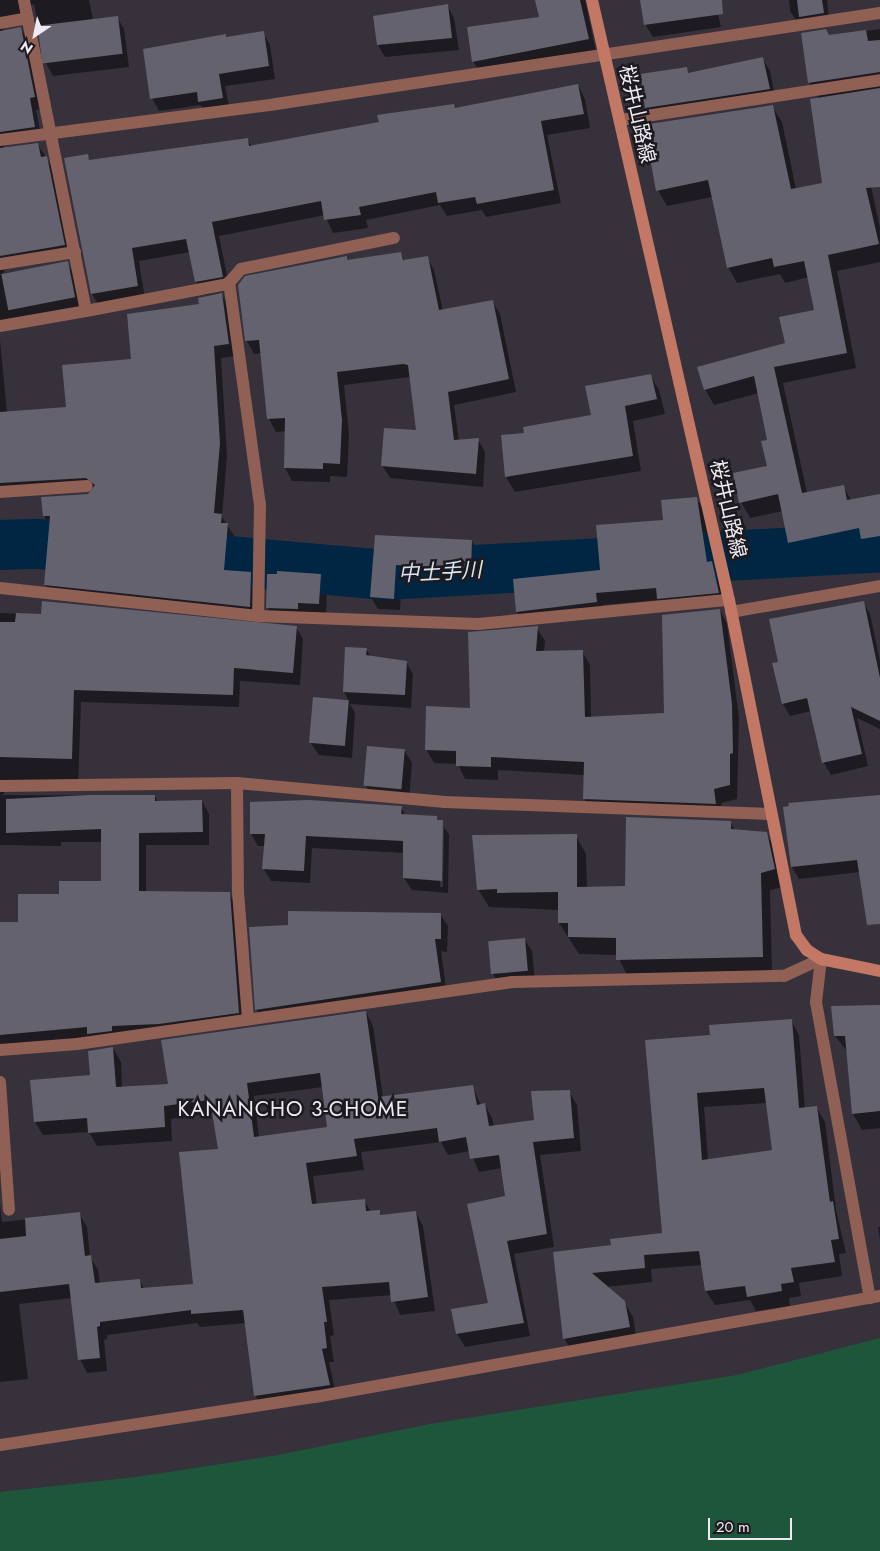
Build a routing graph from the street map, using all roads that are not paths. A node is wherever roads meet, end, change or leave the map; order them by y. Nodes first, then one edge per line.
1 (24, 0) edge
2 (592, 0) edge
3 (880, 13) edge
4 (28, 18) junction
5 (0, 23) edge
6 (604, 54) junction
7 (880, 80) edge
8 (620, 120) junction
9 (52, 133) junction
10 (0, 140) edge
11 (394, 238) dead end
12 (74, 252) junction
13 (0, 264) edge
14 (229, 282) junction
15 (86, 311) junction
16 (0, 326) edge
17 (87, 486) dead end
18 (0, 492) edge
19 (880, 586) edge
20 (0, 588) edge
21 (730, 606) junction
22 (258, 614) junction
23 (237, 783) junction
24 (0, 786) edge
25 (770, 814) junction
26 (821, 959) junction
27 (880, 971) edge
28 (248, 1020) junction
29 (0, 1050) edge
30 (0, 1082) edge
31 (9, 1210) dead end
32 (875, 1297) edge
33 (0, 1445) edge

1 - 4 street
2 - 6 main road, 桜井山路線
3 - 6 street
4 - 5 street
4 - 9 street
6 - 8 main road, 桜井山路線
6 - 9 street
7 - 8 street
8 - 21 main road, 桜井山路線
9 - 10 street
9 - 12 street
11 - 14 street
12 - 13 street
12 - 15 street
14 - 15 street
14 - 22 street
15 - 16 street
17 - 18 street
19 - 21 street
20 - 22 street
21 - 22 street
21 - 25 main road, 桜井山路線
23 - 24 street
23 - 25 street
23 - 28 street
25 - 26 main road, 桜井山路線
26 - 27 main road, 桜井山路線
26 - 28 street
26 - 32 street
28 - 29 street
30 - 31 street
32 - 33 street

